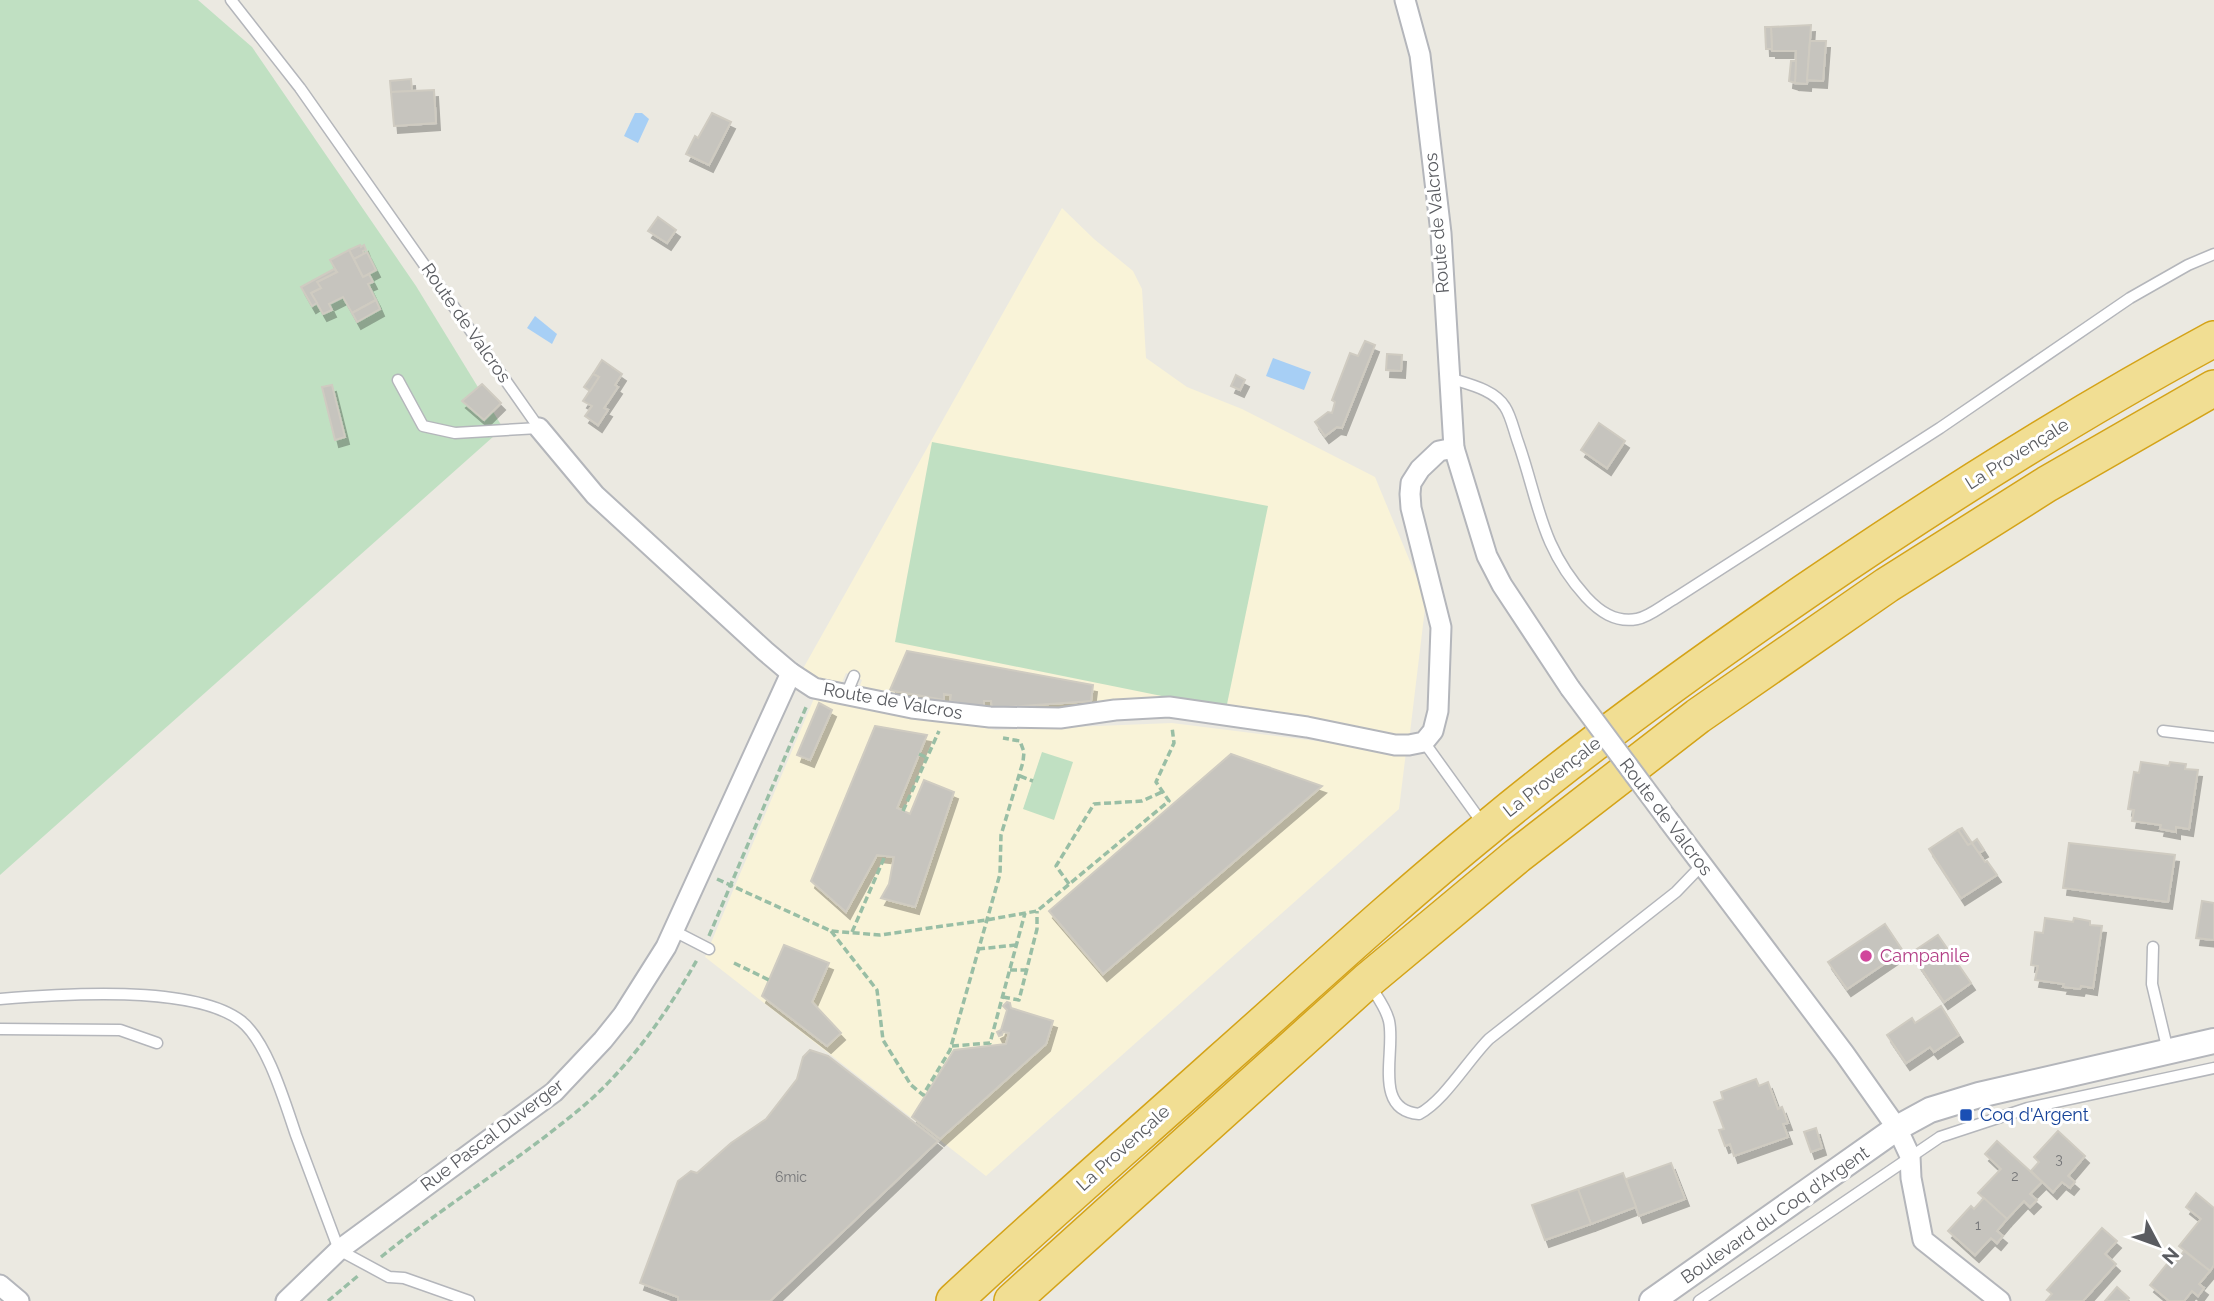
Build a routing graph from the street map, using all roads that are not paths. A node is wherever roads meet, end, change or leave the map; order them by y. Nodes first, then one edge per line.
1 (231, 0) edge
2 (1405, 0) edge
3 (2214, 254) edge
4 (2214, 339) edge
5 (1448, 378) junction
6 (398, 380) dead end
7 (2214, 388) edge
8 (539, 428) junction
9 (1454, 448) junction
10 (791, 673) junction
11 (854, 676) dead end
12 (846, 696) junction
13 (2163, 731) dead end
14 (2214, 737) edge
15 (1424, 742) junction
16 (1486, 828) junction
17 (1702, 865) junction
18 (674, 931) junction
19 (2153, 947) dead end
20 (709, 948) dead end
21 (1367, 981) junction
22 (0, 999) edge
23 (0, 1029) edge
24 (1302, 1038) junction
25 (2214, 1041) edge
26 (157, 1043) dead end
27 (2168, 1051) junction
28 (2214, 1068) edge
29 (1897, 1128) junction
30 (1910, 1156) junction
31 (339, 1250) junction
32 (1, 1287) edge
33 (19, 1301) edge
34 (286, 1301) edge
35 (469, 1301) edge
36 (954, 1301) edge
37 (1013, 1301) edge
38 (1032, 1301) edge
39 (1652, 1301) edge
40 (1699, 1301) edge
41 (2000, 1301) edge

1 - 8 lane, Route de Valcros
2 - 5 street, Route de Valcros
3 - 5 lane
4 - 16 highway, La Provençale
5 - 9 street, Route de Valcros
6 - 8 lane
7 - 21 highway
8 - 10 street, Route de Valcros
9 - 15 street
9 - 17 street, Route de Valcros, bridge
10 - 12 street, Route de Valcros
10 - 18 street, Rue Pascal Duverger
11 - 12 lane
12 - 15 street, Route de Valcros
13 - 14 lane
15 - 16 lane
16 - 36 highway, La Provençale
17 - 21 lane
17 - 29 street, Route de Valcros
18 - 20 lane
18 - 31 street, Rue Pascal Duverger
19 - 27 lane
21 - 24 highway
22 - 31 lane
23 - 26 lane
24 - 37 highway
24 - 38 highway
25 - 27 street, Boulevard du Coq d'Argent
27 - 29 street, Boulevard du Coq d'Argent
28 - 30 lane, Boulevard du Coq d'Argent
29 - 30 street, Route de Valcros
29 - 39 street, Boulevard du Coq d'Argent
30 - 40 lane, Boulevard du Coq d'Argent
30 - 41 street, Route de Valcros
31 - 34 street, Rue Pascal Duverger
31 - 35 lane
32 - 33 street

